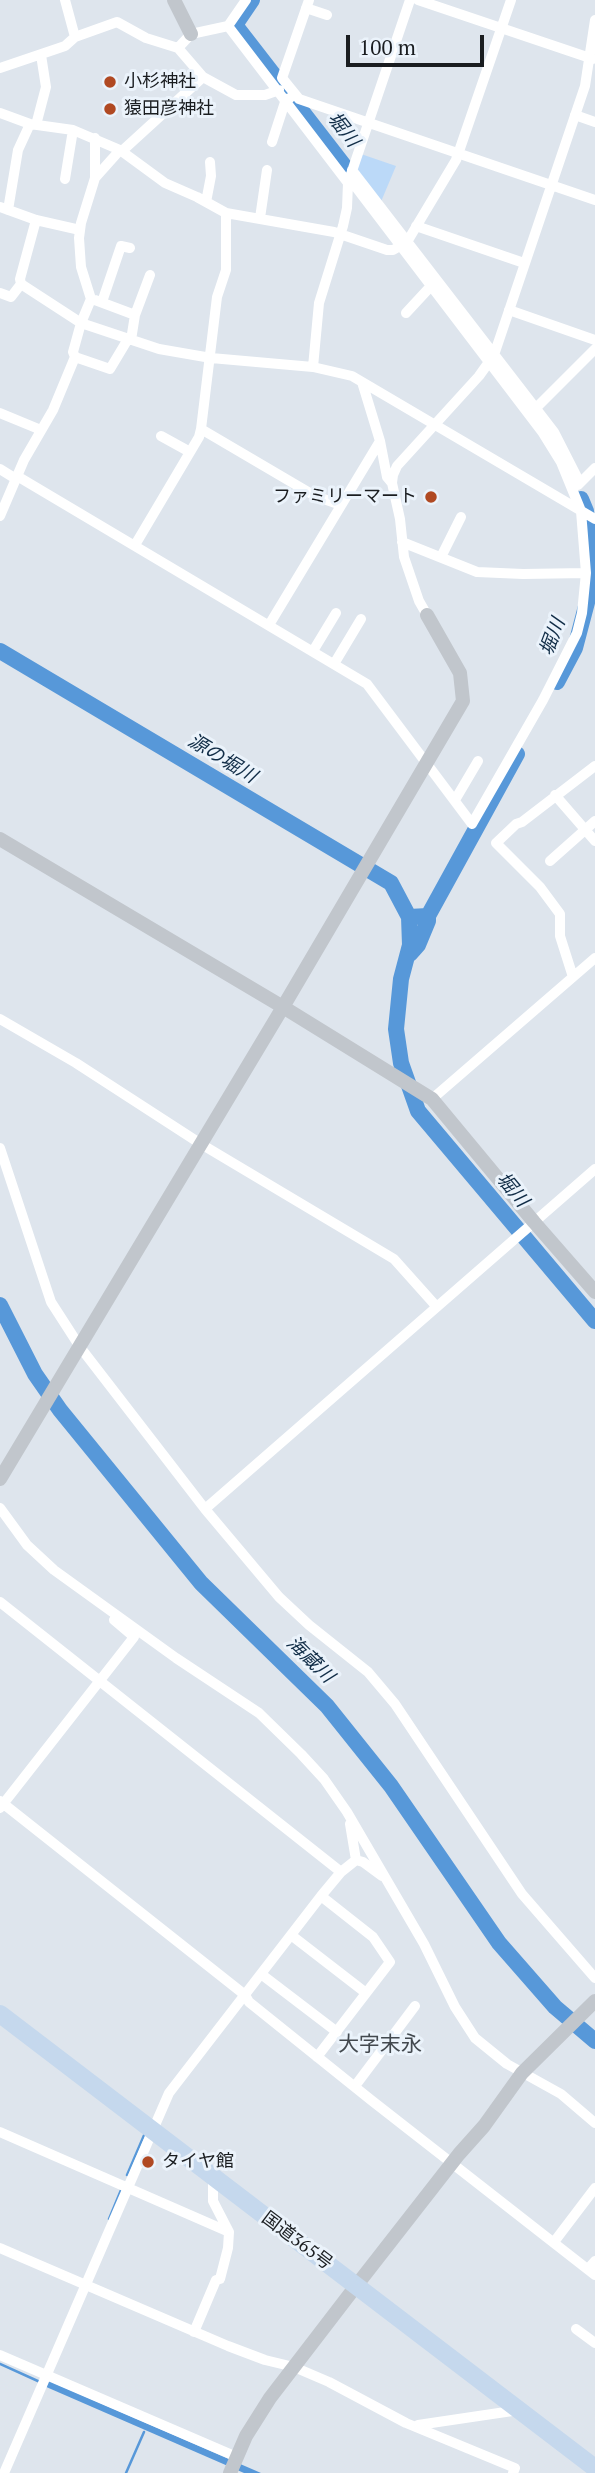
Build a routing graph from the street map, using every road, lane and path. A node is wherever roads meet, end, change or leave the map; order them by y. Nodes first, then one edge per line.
1 (65, 0) edge
2 (174, 0) edge
3 (246, 0) edge
4 (410, 0) edge
5 (418, 0) edge
6 (510, 0) edge
7 (308, 4) edge
8 (327, 15) dead end
9 (595, 20) edge
10 (228, 26) junction
11 (501, 28) junction
12 (191, 34) junction
13 (75, 37) junction
14 (178, 48) junction
15 (41, 55) junction
16 (592, 59) edge
17 (0, 68) edge
18 (203, 77) junction
19 (289, 96) junction
20 (0, 113) edge
21 (575, 115) junction
22 (595, 122) edge
23 (368, 123) junction
24 (33, 125) junction
25 (73, 130) junction
26 (94, 138) junction
27 (272, 142) dead end
28 (121, 150) junction
29 (458, 153) junction
30 (210, 162) dead end
31 (267, 170) dead end
32 (350, 176) junction
33 (65, 178) dead end
34 (95, 178) junction
35 (551, 185) junction
36 (595, 200) edge
37 (206, 202) junction
38 (4, 209) edge
39 (226, 213) junction
40 (260, 218) junction
41 (36, 220) junction
42 (416, 226) junction
43 (80, 230) junction
44 (340, 234) junction
45 (404, 244) junction
46 (130, 248) dead end
47 (524, 263) junction
48 (149, 275) dead end
49 (21, 284) junction
50 (431, 286) junction
51 (0, 293) edge
52 (97, 300) junction
53 (509, 310) junction
54 (406, 313) dead end
55 (135, 315) junction
56 (81, 323) junction
57 (129, 340) junction
58 (595, 340) edge
59 (595, 349) edge
60 (75, 357) junction
61 (211, 358) junction
62 (491, 359) junction
63 (313, 367) junction
64 (362, 382) junction
65 (536, 408) junction
66 (0, 413) edge
67 (435, 424) junction
68 (201, 429) junction
69 (41, 430) junction
70 (160, 436) dead end
71 (380, 441) junction
72 (190, 452) junction
73 (595, 468) edge
74 (0, 469) edge
75 (16, 477) junction
76 (392, 483) junction
77 (576, 486) junction
78 (341, 505) junction
79 (587, 515) edge
80 (0, 516) edge
81 (461, 517) dead end
82 (401, 542) junction
83 (135, 545) junction
84 (441, 557) junction
85 (586, 573) junction
86 (336, 613) dead end
87 (427, 615) joint
88 (361, 619) dead end
89 (269, 625) junction
90 (313, 652) junction
91 (334, 664) junction
92 (478, 761) dead end
93 (426, 762) junction
94 (595, 766) edge
95 (555, 795) junction
96 (455, 800) junction
97 (595, 821) edge
98 (585, 830) junction
99 (0, 839) edge
100 (595, 841) edge
101 (550, 861) dead end
102 (594, 962) edge
103 (573, 977) junction
104 (283, 1007) junction
105 (0, 1019) edge
106 (426, 1095) junction
107 (201, 1144) junction
108 (0, 1149) edge
109 (595, 1168) edge
110 (532, 1223) junction
111 (595, 1292) edge
112 (436, 1306) junction
113 (80, 1347) junction
114 (0, 1479) edge
115 (0, 1508) edge
116 (205, 1509) junction
117 (94, 1599) junction
118 (0, 1602) edge
119 (99, 1681) junction
120 (1, 1804) edge
121 (350, 1817) junction
122 (356, 1860) junction
123 (341, 1872) junction
124 (387, 1880) junction
125 (321, 1896) junction
126 (291, 1935) junction
127 (261, 1974) junction
128 (595, 1978) edge
129 (366, 1993) junction
130 (245, 1995) junction
131 (595, 2001) edge
132 (415, 2006) dead end
133 (0, 2014) edge
134 (337, 2032) junction
135 (317, 2057) junction
136 (524, 2071) junction
137 (355, 2086) junction
138 (595, 2123) edge
139 (152, 2130) junction
140 (0, 2132) edge
141 (452, 2163) junction
142 (213, 2176) junction
143 (126, 2188) junction
144 (595, 2188) edge
145 (229, 2232) junction
146 (554, 2242) junction
147 (0, 2248) edge
148 (593, 2268) edge
149 (86, 2285) junction
150 (356, 2286) junction
151 (576, 2329) dead end
152 (194, 2332) junction
153 (595, 2343) edge
154 (0, 2355) edge
155 (294, 2367) junction
156 (47, 2376) junction
157 (519, 2410) junction
158 (414, 2425) junction
159 (234, 2465) edge
160 (595, 2468) edge
161 (4, 2473) edge
162 (513, 2473) edge

1 - 13 street
2 - 12 street
3 - 10 street
4 - 23 street
5 - 11 street
6 - 11 street
7 - 8 street
7 - 19 street
9 - 16 street
10 - 12 street
10 - 19 street
11 - 16 street
11 - 29 street
12 - 14 street
13 - 14 street
13 - 15 street
14 - 18 street
15 - 17 street
15 - 24 street
16 - 21 street
18 - 19 street
18 - 28 street
19 - 23 street
19 - 27 street
19 - 32 street
20 - 24 street
21 - 22 street
21 - 35 street
23 - 29 street
23 - 32 street
24 - 25 street
24 - 38 street
25 - 26 street
25 - 33 street
26 - 28 street
26 - 34 street
28 - 34 street
28 - 37 street
29 - 35 street
29 - 42 street
30 - 37 street
31 - 40 street
32 - 44 street
32 - 45 street
34 - 43 street
35 - 36 street
35 - 47 street
37 - 39 street
38 - 41 street
39 - 40 street
39 - 61 street
40 - 44 street
41 - 43 street
41 - 49 street
42 - 45 street
42 - 47 street
43 - 52 street
44 - 45 street
44 - 63 street
45 - 50 street
45 - 62 street
46 - 52 street
47 - 53 street
48 - 55 street
49 - 51 street
49 - 56 street
50 - 54 street
50 - 62 street
52 - 55 street
52 - 56 street
53 - 58 street
53 - 62 street
55 - 57 street
56 - 57 street
56 - 60 street
57 - 60 street
57 - 61 street
59 - 65 street
60 - 69 street
61 - 63 street
61 - 68 street
62 - 65 street
62 - 67 street
62 - 77 street
63 - 64 street
64 - 67 street
64 - 71 street
65 - 77 street
66 - 69 street
67 - 76 street
67 - 79 street
68 - 72 street
68 - 78 street
69 - 75 street
70 - 72 street
71 - 76 street
71 - 78 street
72 - 83 street
73 - 77 street
74 - 75 street
75 - 80 street
75 - 83 street
76 - 82 street
77 - 79 street
78 - 89 street
79 - 85 street
81 - 84 street
82 - 84 street
82 - 87 street
83 - 89 street
84 - 85 street
85 - 96 street
86 - 90 street
87 - 93 street
88 - 91 street
89 - 90 street
90 - 91 street
91 - 93 street
92 - 96 street
93 - 96 street
93 - 104 street
94 - 95 street
95 - 98 street
95 - 103 street
97 - 98 street
98 - 100 street
98 - 101 street
99 - 104 street
102 - 103 street
103 - 106 street
104 - 106 street
104 - 107 street
105 - 107 street
106 - 110 street
107 - 112 street
107 - 113 street
108 - 113 street
109 - 110 street
110 - 111 street
110 - 112 street
112 - 116 street
113 - 114 street
113 - 116 street
115 - 117 street
116 - 128 street
117 - 119 street
117 - 121 street
118 - 119 street
119 - 120 street
119 - 123 street
120 - 130 street
121 - 122 street
121 - 124 street
122 - 123 street
122 - 124 street
123 - 125 street
124 - 136 street
125 - 126 street
125 - 129 street
126 - 127 street
126 - 129 street
127 - 130 street
127 - 134 street
129 - 134 street
130 - 135 street
130 - 139 street
131 - 136 street
132 - 137 street
133 - 139 highway, 国道365号
134 - 135 street
135 - 137 street
136 - 138 street
136 - 141 street
137 - 141 street
139 - 142 highway, 国道365号
139 - 143 street
140 - 143 street
141 - 146 street
141 - 150 street
142 - 145 street
142 - 150 highway, 国道365号
143 - 145 street
143 - 149 street
144 - 146 street
145 - 152 street
146 - 148 street
147 - 149 street
149 - 152 street
149 - 156 street
150 - 155 street
150 - 157 highway, 国道365号
151 - 153 street
152 - 155 street
154 - 156 street
155 - 158 street
155 - 159 street
156 - 159 street
156 - 161 street
157 - 158 street
157 - 160 highway, 国道365号
158 - 162 street

